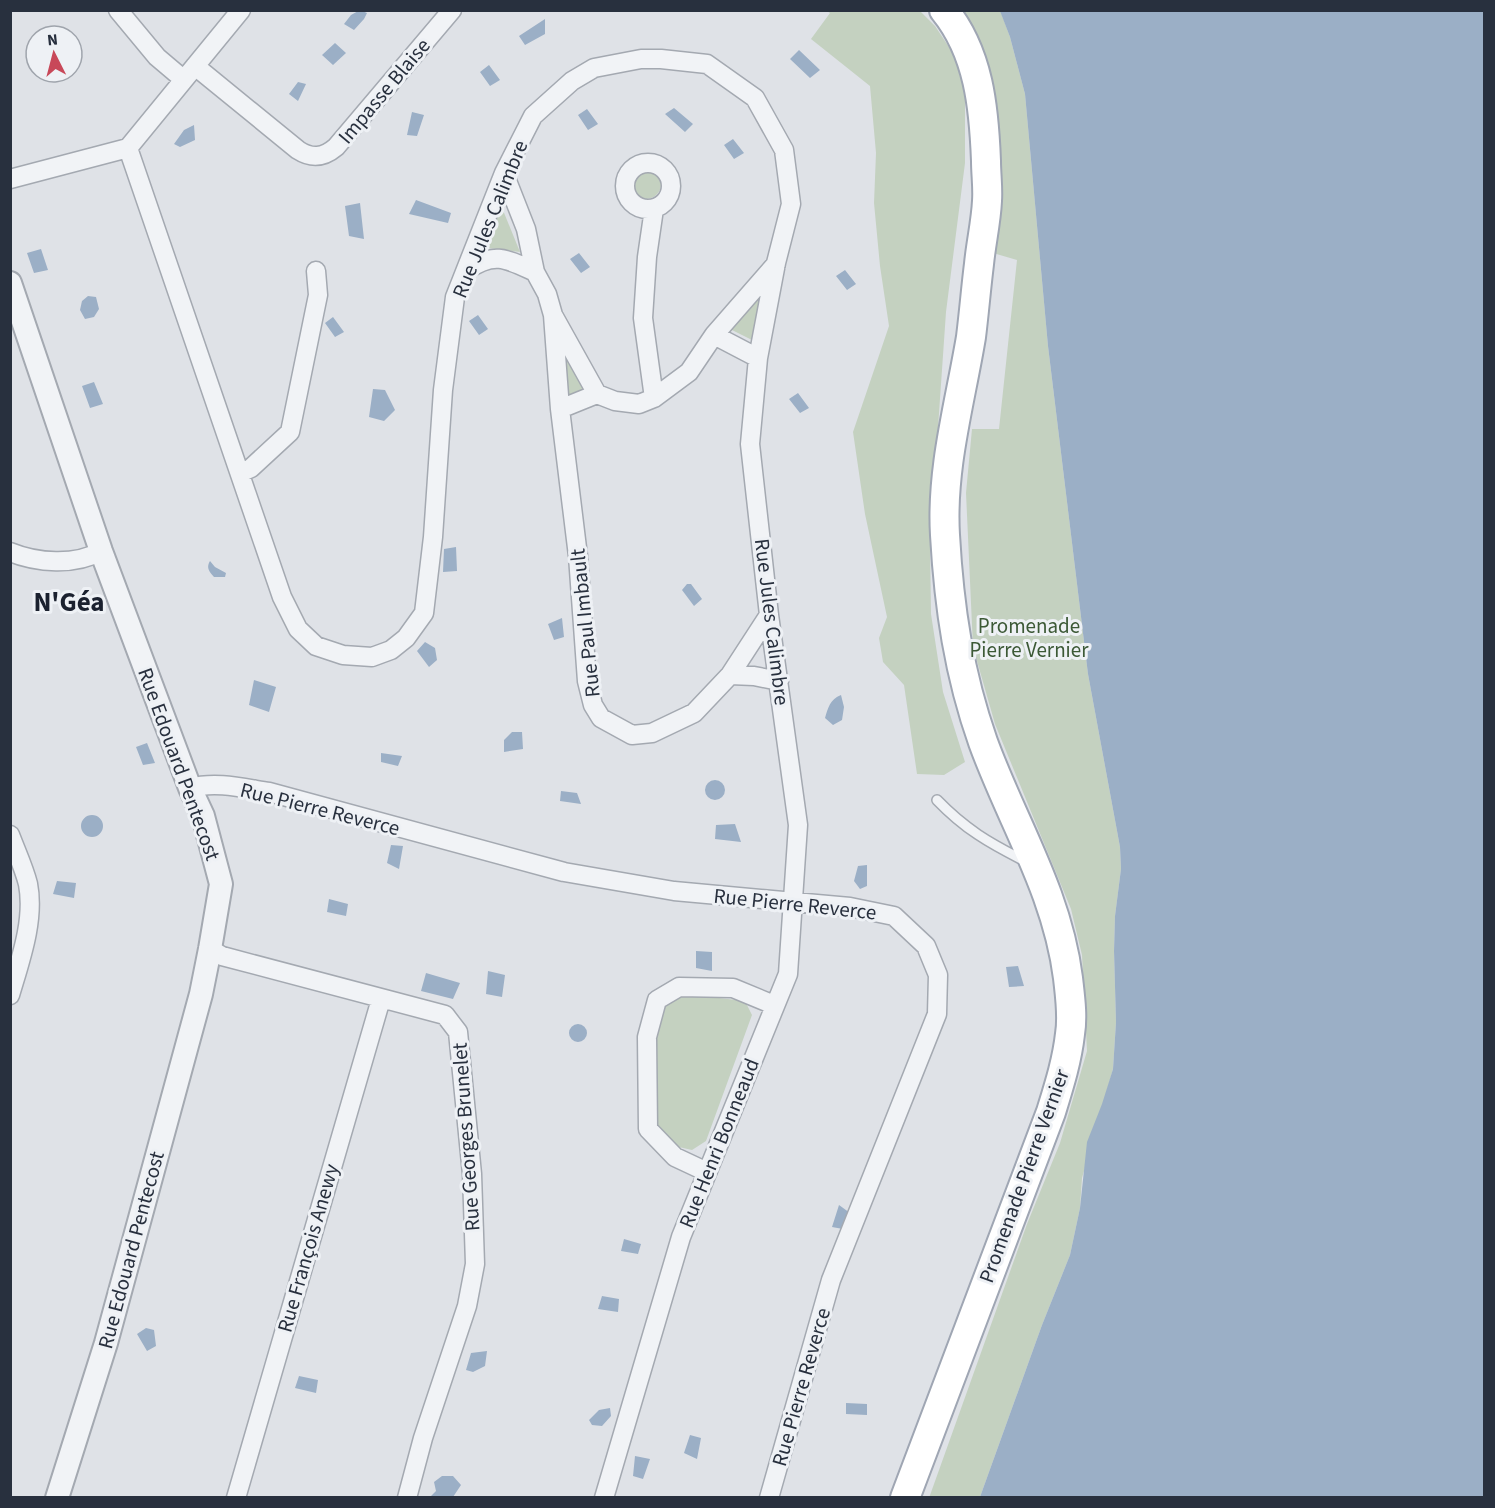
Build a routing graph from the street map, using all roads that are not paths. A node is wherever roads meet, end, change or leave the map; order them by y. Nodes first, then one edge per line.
1 (118, 10) edge
2 (241, 10) edge
3 (452, 10) edge
4 (944, 10) edge
5 (189, 73) junction
6 (128, 148) junction
7 (504, 173) junction
8 (10, 179) edge
9 (654, 209) dead end
10 (776, 263) junction
11 (467, 270) junction
12 (316, 271) dead end
13 (535, 272) junction
14 (10, 283) edge
15 (553, 315) junction
16 (714, 335) junction
17 (758, 358) junction
18 (597, 394) junction
19 (654, 398) junction
20 (560, 409) junction
21 (240, 473) junction
22 (101, 551) junction
23 (10, 552) edge
24 (769, 615) junction
25 (730, 675) junction
26 (779, 681) junction
27 (793, 784) joint
28 (190, 788) junction
29 (936, 800) dead end
30 (10, 835) edge
31 (1038, 868) junction
32 (794, 901) junction
33 (210, 949) junction
34 (10, 995) edge
35 (381, 999) junction
36 (774, 1005) junction
37 (706, 1172) junction
38 (57, 1497) edge
39 (236, 1497) edge
40 (407, 1497) edge
41 (604, 1497) edge
42 (769, 1497) edge
43 (905, 1497) edge

1 - 5 street, Impasse Blaise
2 - 5 street
3 - 5 street, Impasse Blaise
4 - 31 main road, Promenade Pierre Vernier
5 - 6 street
6 - 8 street
6 - 21 street, Rue Jules Calimbre
7 - 10 street, Rue Jules Calimbre
7 - 11 street, Rue Jules Calimbre
7 - 13 street, Rue Paul Imbault
9 - 19 street
10 - 16 street
10 - 17 street, Rue Jules Calimbre
11 - 13 street
11 - 21 street, Rue Jules Calimbre
12 - 21 street
13 - 15 street, Rue Paul Imbault
14 - 22 street, Rue Edouard Pentecost
15 - 18 street, Rue Paul Imbault
15 - 20 street, Rue Paul Imbault
16 - 17 street
16 - 19 street
17 - 24 street, Rue Jules Calimbre
18 - 19 street
18 - 20 street
20 - 25 street, Rue Paul Imbault
22 - 23 street
22 - 28 street, Rue Edouard Pentecost
24 - 25 street, Rue Paul Imbault
24 - 26 street, Rue Jules Calimbre
25 - 26 street
26 - 27 street, Rue Jules Calimbre
27 - 32 street, Rue Henri Bonneaud
28 - 32 street, Rue Pierre Reverce
28 - 33 street, Rue Edouard Pentecost
29 - 31 lane
30 - 34 street
31 - 43 main road, Promenade Pierre Vernier
32 - 36 street, Rue Henri Bonneaud
32 - 42 street, Rue Pierre Reverce
33 - 35 street, Rue Georges Brunelet
33 - 38 street, Rue Edouard Pentecost
35 - 39 street, Rue François Anewy
35 - 40 street, Rue Georges Brunelet
36 - 37 street, Rue Henri Bonneaud
36 - 37 street
37 - 41 street, Rue Henri Bonneaud

